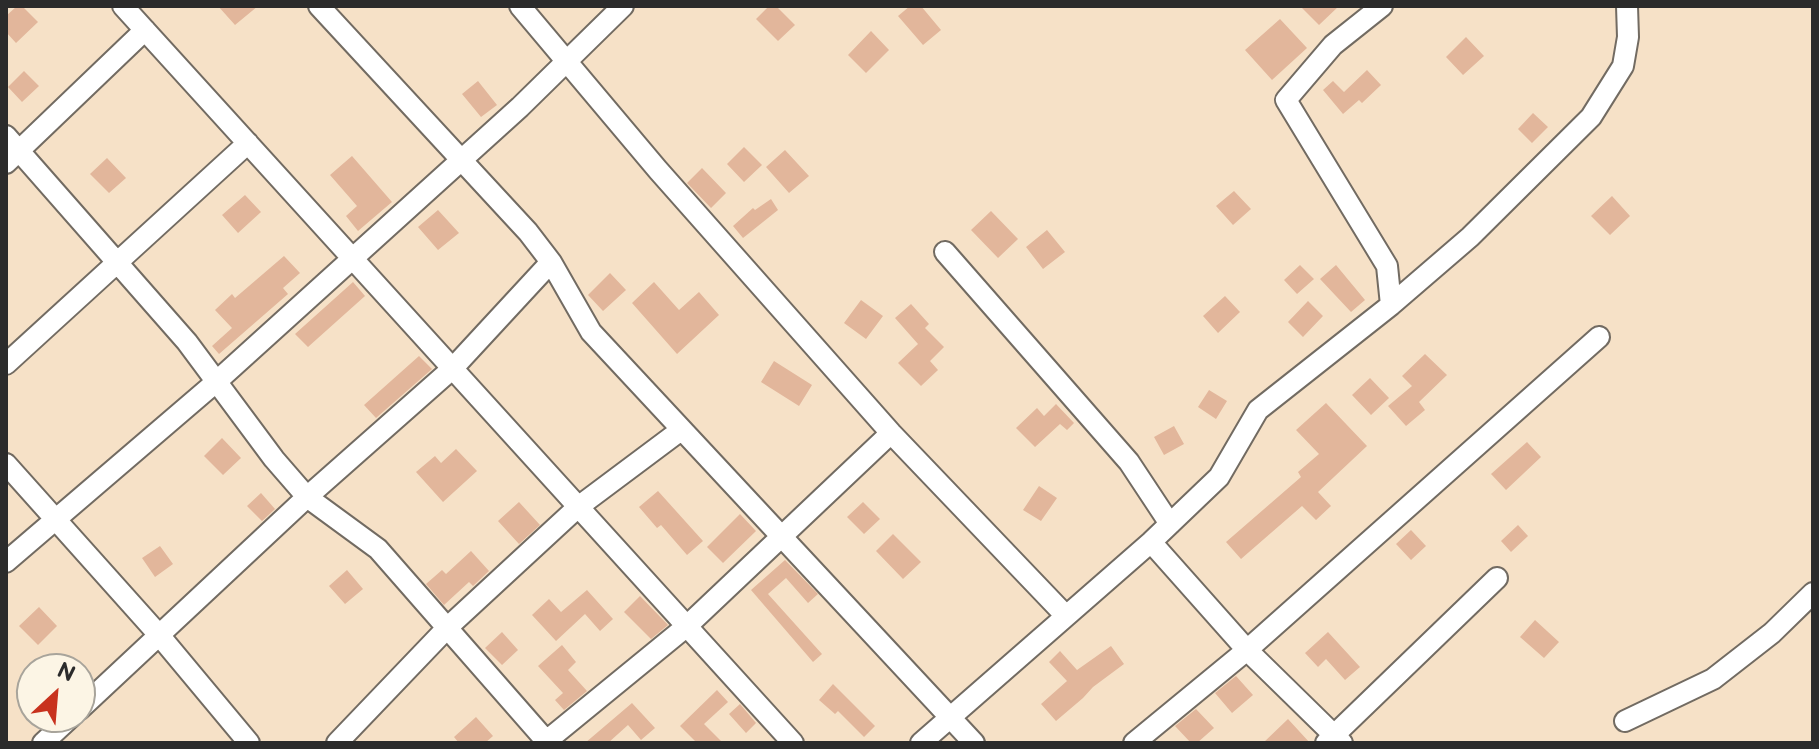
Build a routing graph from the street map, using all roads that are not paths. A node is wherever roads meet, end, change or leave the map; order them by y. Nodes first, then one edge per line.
1 (123, 6) edge
2 (319, 6) edge
3 (520, 6) edge
4 (623, 6) edge
5 (1382, 6) edge
6 (1627, 6) edge
7 (145, 30) junction
8 (567, 62) junction
9 (248, 143) junction
10 (10, 150) edge
11 (460, 160) junction
12 (945, 252) dead end
13 (352, 258) junction
14 (551, 262) junction
15 (115, 263) junction
16 (1391, 305) junction
17 (1599, 337) dead end
18 (6, 364) edge
19 (453, 368) junction
20 (216, 382) junction
21 (681, 430) junction
22 (891, 433) junction
23 (6, 464) edge
24 (307, 497) junction
25 (578, 507) junction
26 (54, 519) junction
27 (1170, 524) junction
28 (781, 538) junction
29 (1151, 542) junction
30 (6, 562) edge
31 (1497, 578) dead end
32 (1813, 593) edge
33 (1066, 616) junction
34 (687, 626) junction
35 (448, 627) junction
36 (159, 635) junction
37 (1247, 650) junction
38 (96, 694) edge
39 (950, 717) junction
40 (1625, 721) dead end
41 (1334, 740) edge
42 (546, 742) edge
43 (249, 743) edge
44 (337, 743) edge
45 (793, 743) edge
46 (921, 743) edge
47 (974, 743) edge
48 (1134, 743) edge

1 - 7 street
2 - 11 street
3 - 8 street
4 - 8 street
5 - 16 street
6 - 16 street
7 - 9 street
7 - 10 street
8 - 11 street
8 - 22 street
9 - 13 street
9 - 15 street
10 - 15 street
11 - 13 street
11 - 14 street
12 - 27 street
13 - 19 street
13 - 20 street
14 - 19 street
14 - 21 street
15 - 18 street
15 - 20 street
16 - 27 street
17 - 37 street
19 - 24 street
19 - 25 street
20 - 24 street
20 - 26 street
21 - 25 street
21 - 28 street
22 - 28 street
22 - 33 street
23 - 26 street
24 - 35 street
24 - 36 street
25 - 34 street
25 - 35 street
26 - 30 street
26 - 36 street
27 - 29 street
28 - 34 street
28 - 39 street
29 - 33 street
29 - 37 street
31 - 41 street
32 - 40 street
33 - 39 street
34 - 42 street
34 - 45 street
35 - 42 street
35 - 44 street
36 - 38 street
36 - 43 street
37 - 41 street
37 - 48 street
39 - 46 street
39 - 47 street

